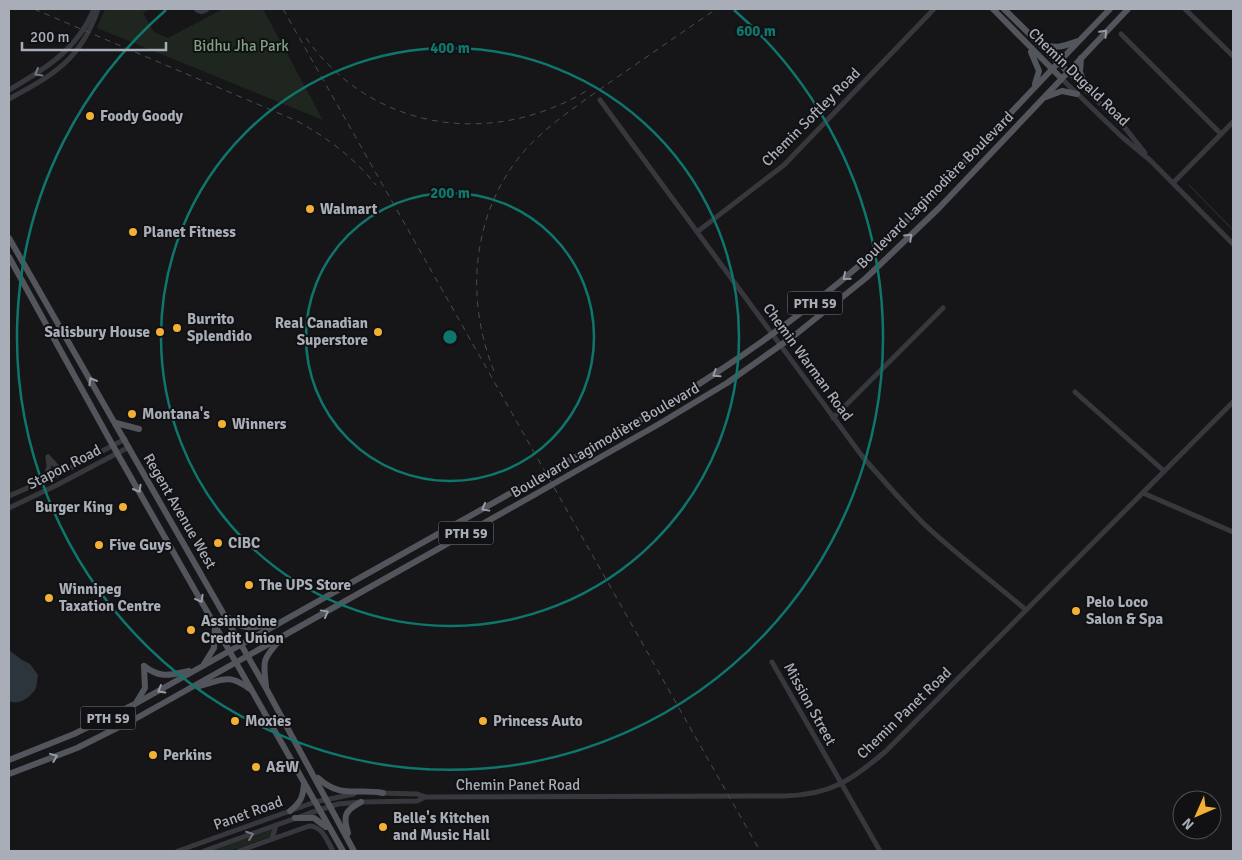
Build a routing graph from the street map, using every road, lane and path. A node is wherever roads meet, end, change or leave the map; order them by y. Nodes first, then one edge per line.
1 (94, 9) edge
2 (98, 9) edge
3 (196, 9) edge
4 (207, 9) edge
5 (934, 9) edge
6 (993, 9) edge
7 (1004, 9) edge
8 (1110, 9) edge
9 (1128, 9) edge
10 (1185, 9) edge
11 (1121, 34) dead end
12 (1080, 40) junction
13 (1037, 41) junction
14 (1026, 43) junction
15 (1233, 56) edge
16 (1081, 58) junction
17 (1058, 62) junction
18 (1052, 69) junction
19 (1068, 72) junction
20 (1061, 78) junction
21 (9, 90) edge
22 (1087, 91) junction
23 (1029, 94) junction
24 (1078, 94) junction
25 (1042, 98) junction
26 (9, 100) edge
27 (600, 100) dead end
28 (1233, 122) edge
29 (1221, 134) junction
30 (1151, 161) junction
31 (1172, 184) junction
32 (697, 232) junction
33 (9, 238) edge
34 (1233, 244) edge
35 (9, 258) edge
36 (19, 276) junction
37 (35, 282) junction
38 (26, 290) junction
39 (42, 295) junction
40 (943, 308) dead end
41 (773, 335) junction
42 (781, 346) junction
43 (1075, 392) dead end
44 (1233, 402) edge
45 (833, 418) junction
46 (116, 423) junction
47 (140, 429) dead end
48 (125, 439) junction
49 (112, 444) junction
50 (130, 447) junction
51 (117, 453) junction
52 (65, 470) junction
53 (1164, 471) junction
54 (58, 475) junction
55 (45, 481) junction
56 (57, 485) junction
57 (24, 489) junction
58 (1143, 493) junction
59 (9, 496) edge
60 (29, 499) junction
61 (9, 508) edge
62 (170, 517) junction
63 (158, 524) junction
64 (1233, 532) edge
65 (1026, 610) junction
66 (224, 614) junction
67 (279, 623) junction
68 (215, 626) junction
69 (282, 637) junction
70 (241, 644) junction
71 (230, 651) junction
72 (248, 656) junction
73 (772, 662) dead end
74 (236, 663) junction
75 (201, 667) junction
76 (191, 688) junction
77 (252, 690) junction
78 (267, 690) junction
79 (135, 704) junction
80 (9, 760) edge
81 (9, 774) edge
82 (313, 774) junction
83 (304, 782) junction
84 (841, 785) junction
85 (383, 793) junction
86 (401, 794) junction
87 (426, 797) junction
88 (326, 798) junction
89 (401, 801) junction
90 (315, 802) junction
91 (360, 802) junction
92 (331, 806) junction
93 (290, 810) junction
94 (319, 810) junction
95 (295, 818) junction
96 (276, 825) junction
97 (332, 833) junction
98 (325, 838) junction
99 (272, 839) junction
100 (353, 849) edge
101 (178, 851) edge
102 (204, 851) edge
103 (239, 851) edge
104 (333, 851) edge
105 (343, 851) edge
106 (880, 851) edge

1 -> 21 street
2 - 26 street
3 - 4 street
5 - 32 street, Chemin Softley Road
6 - 14 main road, Chemin Dugald Road
7 - 13 main road, Chemin Dugald Road
8 - 12 main road, Boulevard Lagimodière Boulevard / PTH 59
16 -> 9 main road, Boulevard Lagimodière Boulevard / PTH 59
10 - 15 street
11 - 29 street
12 - 13 main road
12 - 17 main road, Boulevard Lagimodière Boulevard / PTH 59
13 - 17 main road, Chemin Dugald Road
14 - 18 main road, Chemin Dugald Road
14 - 23 main road
16 - 19 main road, Boulevard Lagimodière Boulevard / PTH 59
16 - 22 main road
17 - 18 main road, Boulevard Lagimodière Boulevard / PTH 59
17 - 19 main road, Chemin Dugald Road
18 - 20 main road, Chemin Dugald Road
18 - 23 main road, Boulevard Lagimodière Boulevard / PTH 59
19 - 20 main road, Boulevard Lagimodière Boulevard / PTH 59
19 - 22 street, Chemin Dugald Road
20 - 24 street, Chemin Dugald Road
20 - 25 main road, Boulevard Lagimodière Boulevard / PTH 59
22 - 30 street, Chemin Dugald Road
23 -> 41 main road, Boulevard Lagimodière Boulevard / PTH 59
24 - 25 main road
24 - 30 street, Chemin Dugald Road
42 -> 25 main road, Boulevard Lagimodière Boulevard / PTH 59
27 - 32 street, Chemin Warman Road
28 - 29 street
29 - 31 street
30 - 31 street, Chemin Dugald Road
31 - 34 street, Chemin Dugald Road
32 - 41 street, Chemin Warman Road
33 - 37 main road, Regent Avenue West
35 - 36 main road, Regent Avenue West
36 - 37 main road
36 - 38 main road, Regent Avenue West
37 - 39 main road, Regent Avenue West
38 - 39 main road
38 - 49 main road, Regent Avenue West
46 -> 39 main road, Regent Avenue West
40 - 45 street
41 - 42 street, Chemin Warman Road
41 -> 67 main road, Boulevard Lagimodière Boulevard / PTH 59, bridge
42 - 45 street, Chemin Warman Road
69 -> 42 main road, Boulevard Lagimodière Boulevard / PTH 59, bridge
43 - 53 street
44 - 53 street, Chemin Panet Road
45 - 65 street, Chemin Warman Road
46 - 47 main road
46 - 48 main road, Regent Avenue West
48 - 49 street, Stapon Road
48 - 50 main road, Regent Avenue West
49 - 51 main road, Regent Avenue West
49 - 52 street, Stapon Road
50 - 51 street, Stapon Road
50 - 62 main road, Regent Avenue West
51 - 56 street, Stapon Road
51 -> 63 main road, Regent Avenue West
52 - 54 street, Stapon Road
52 - 55 street
53 - 58 street, Chemin Panet Road
54 - 55 street, Stapon Road
54 - 56 street
55 - 57 street, Stapon Road
56 - 60 street, Stapon Road
57 - 59 street, Stapon Road
57 - 60 street
58 - 64 street
58 - 65 street, Chemin Panet Road
60 - 61 street, Stapon Road
62 - 63 main road
62 - 66 main road, Regent Avenue West
63 -> 68 main road, Regent Avenue West
65 - 84 street, Chemin Panet Road
66 - 67 main road
66 - 70 main road, Regent Avenue West
67 - 70 main road, Boulevard Lagimodière Boulevard / PTH 59
68 - 71 main road, Regent Avenue West
68 - 75 main road
69 - 72 main road, Boulevard Lagimodière Boulevard / PTH 59
69 - 78 main road
70 - 71 main road, Boulevard Lagimodière Boulevard / PTH 59
70 - 72 main road, Regent Avenue West
71 - 74 main road, Regent Avenue West
71 - 75 main road, Boulevard Lagimodière Boulevard / PTH 59
72 - 74 main road, Boulevard Lagimodière Boulevard / PTH 59
72 - 78 main road, Regent Avenue West
73 - 84 street, Mission Street
74 - 76 main road, Boulevard Lagimodière Boulevard / PTH 59
74 - 77 main road, Regent Avenue West
75 -> 79 main road, Boulevard Lagimodière Boulevard / PTH 59
75 - 79 main road
76 - 77 main road
81 -> 76 main road, Boulevard Lagimodière Boulevard / PTH 59
77 - 83 main road, Regent Avenue West
78 - 82 main road, Regent Avenue West
79 - 80 main road, Boulevard Lagimodière Boulevard / PTH 59
82 - 85 main road
82 - 88 main road, Regent Avenue West
83 - 90 main road, Regent Avenue West
83 - 93 main road
84 - 87 street, Chemin Panet Road
84 - 106 street, Mission Street
85 - 86 street, Chemin Panet Road
85 - 88 street, Chemin Panet Road
86 - 87 street, Chemin Panet Road
86 - 89 street
87 - 89 street, Chemin Panet Road
88 - 90 street, Panet Road
88 - 92 main road, Regent Avenue West
89 - 91 street, Chemin Panet Road
90 - 93 street, Panet Road
90 - 94 main road, Regent Avenue West
91 - 92 street, Chemin Panet Road
91 - 100 main road
92 - 94 street, Panet Road
92 - 100 main road, Regent Avenue West
93 - 101 street, Panet Road
94 - 95 street, Panet Road
94 - 97 main road, Regent Avenue West
95 - 96 street, Panet Road
95 - 97 main road
96 - 99 street
102 -> 96 street, Panet Road
97 - 98 street
97 - 105 main road, Regent Avenue West
98 - 99 street
98 - 104 street
99 - 103 street

